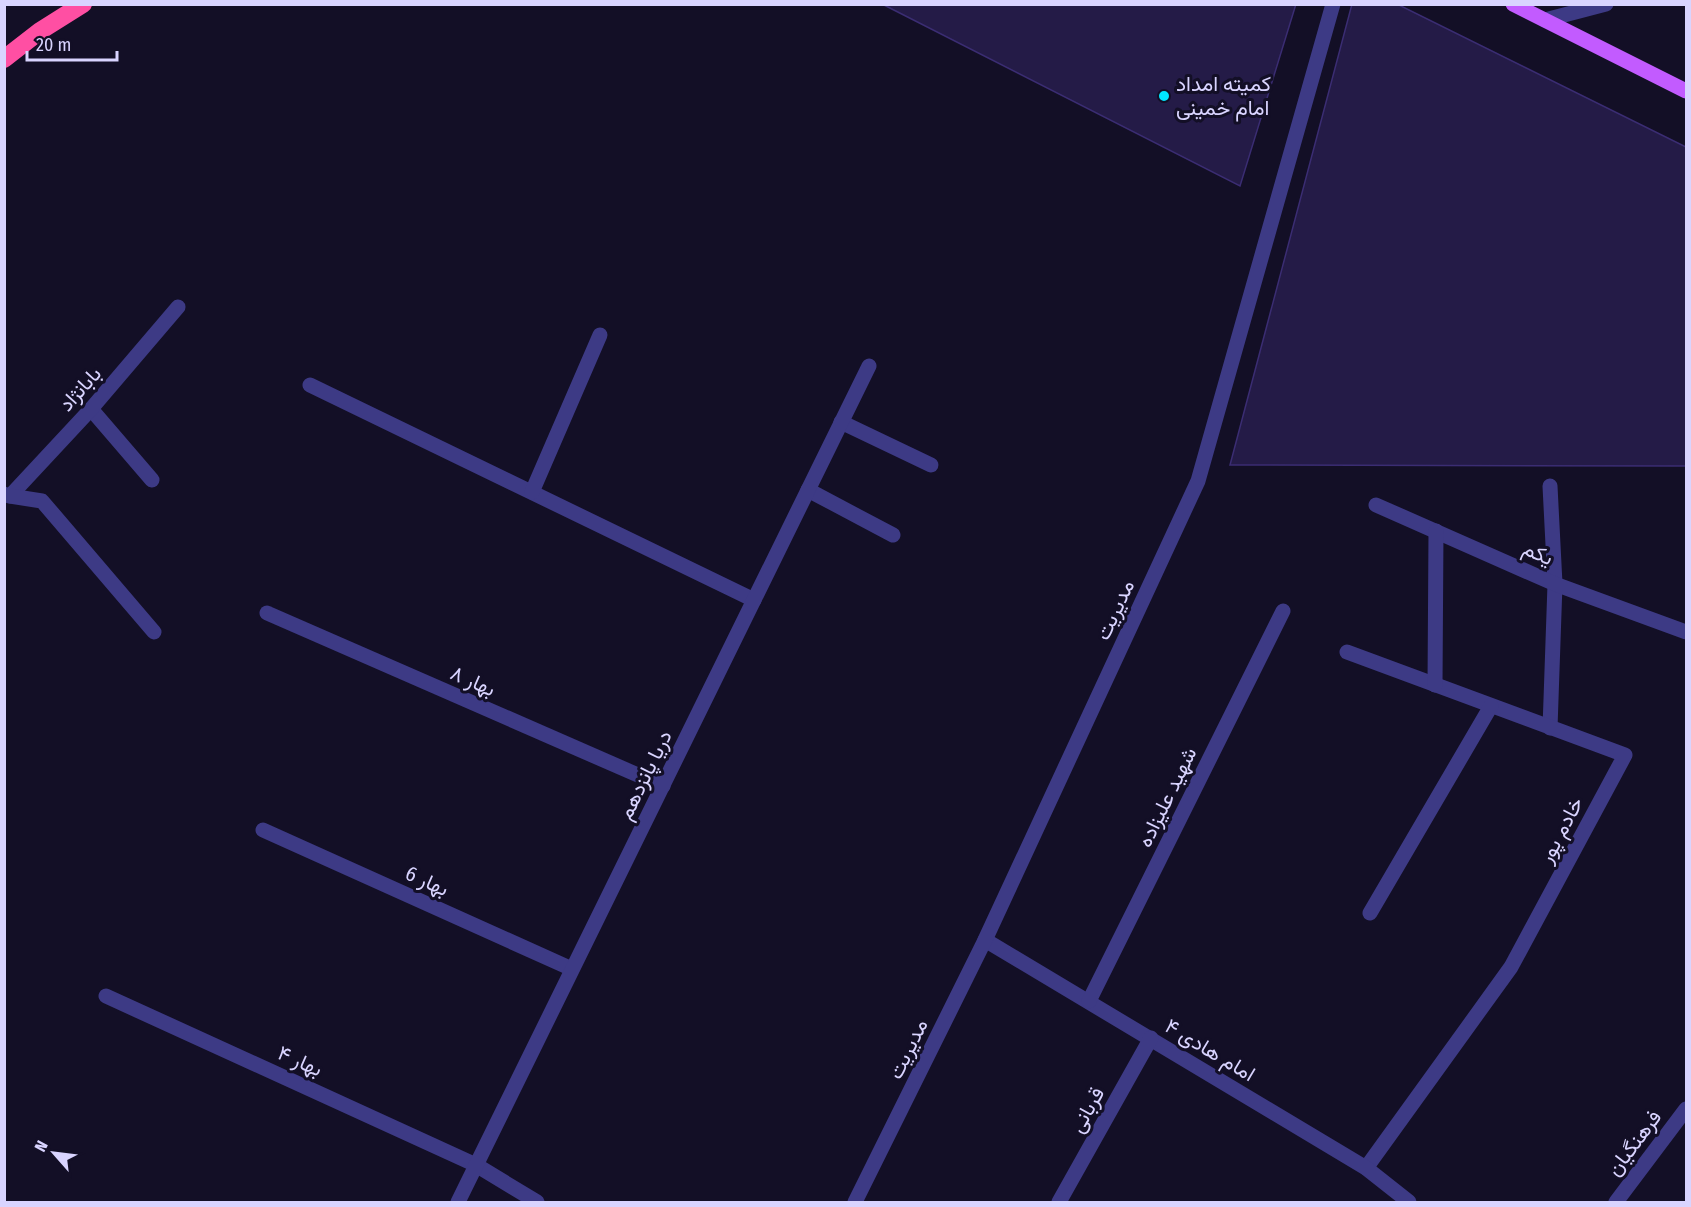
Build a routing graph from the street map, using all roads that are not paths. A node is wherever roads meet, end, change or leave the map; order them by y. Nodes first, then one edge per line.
1 (83, 4) edge
2 (1333, 4) edge
3 (1513, 4) edge
4 (1606, 4) edge
5 (1545, 20) junction
6 (4, 59) edge
7 (1686, 91) edge
8 (178, 307) dead end
9 (600, 335) dead end
10 (869, 366) dead end
11 (310, 385) dead end
12 (91, 409) junction
13 (841, 422) junction
14 (931, 465) dead end
15 (152, 480) dead end
16 (1550, 486) dead end
17 (808, 490) junction
18 (532, 492) junction
19 (7, 495) edge
20 (1376, 505) dead end
21 (1436, 531) junction
22 (893, 535) dead end
23 (1555, 584) junction
24 (754, 600) junction
25 (1283, 611) dead end
26 (267, 614) dead end
27 (1686, 632) edge
28 (154, 633) dead end
29 (1347, 652) dead end
30 (1435, 685) junction
31 (1491, 706) junction
32 (1550, 728) junction
33 (663, 786) junction
34 (263, 830) dead end
35 (1370, 913) dead end
36 (985, 940) junction
37 (572, 969) junction
38 (106, 996) dead end
39 (1089, 1001) junction
40 (1151, 1038) junction
41 (1686, 1109) edge
42 (476, 1165) junction
43 (1366, 1168) junction
44 (458, 1203) edge
45 (537, 1203) edge
46 (855, 1203) edge
47 (1059, 1203) edge
48 (1409, 1203) edge
49 (1616, 1203) edge

1 - 6 highway
2 - 36 street, مدیریت
3 - 5 main road
4 - 5 street
5 - 7 main road
8 - 12 street, بابانژاد
9 - 18 street
10 - 13 street, دریا پانزدهم
11 - 18 street
12 - 15 street
12 - 19 street, بابانژاد
13 - 14 street
13 - 17 street, دریا پانزدهم
16 - 23 street
17 - 22 street
17 - 24 street, دریا پانزدهم
18 - 24 street
19 - 28 street, بابانژاد
20 - 21 street, یکم
21 - 23 street, یکم
21 - 30 street
23 - 27 street, یکم
23 - 32 street
24 - 33 street, دریا پانزدهم
25 - 39 street, شهید علیزاده
26 - 33 street, بهار ۸
29 - 30 street, خادم پور
30 - 31 street, خادم پور
31 - 32 street, خادم پور
31 - 35 street
32 - 43 street, خادم پور
33 - 37 street, دریا پانزدهم
34 - 37 street, بهار 6
36 - 39 street, امام هادی ۴
36 - 46 street, مدیریت
37 - 42 street, دریا پانزدهم
38 - 42 street, بهار ۴
39 - 40 street, امام هادی ۴
40 - 43 street, امام هادی ۴
40 - 47 street, قربانی
41 - 49 street, فرهنگیان
42 - 44 street, دریا پانزدهم
42 - 45 street, بهار ۴
43 - 48 street, امام هادی ۴

